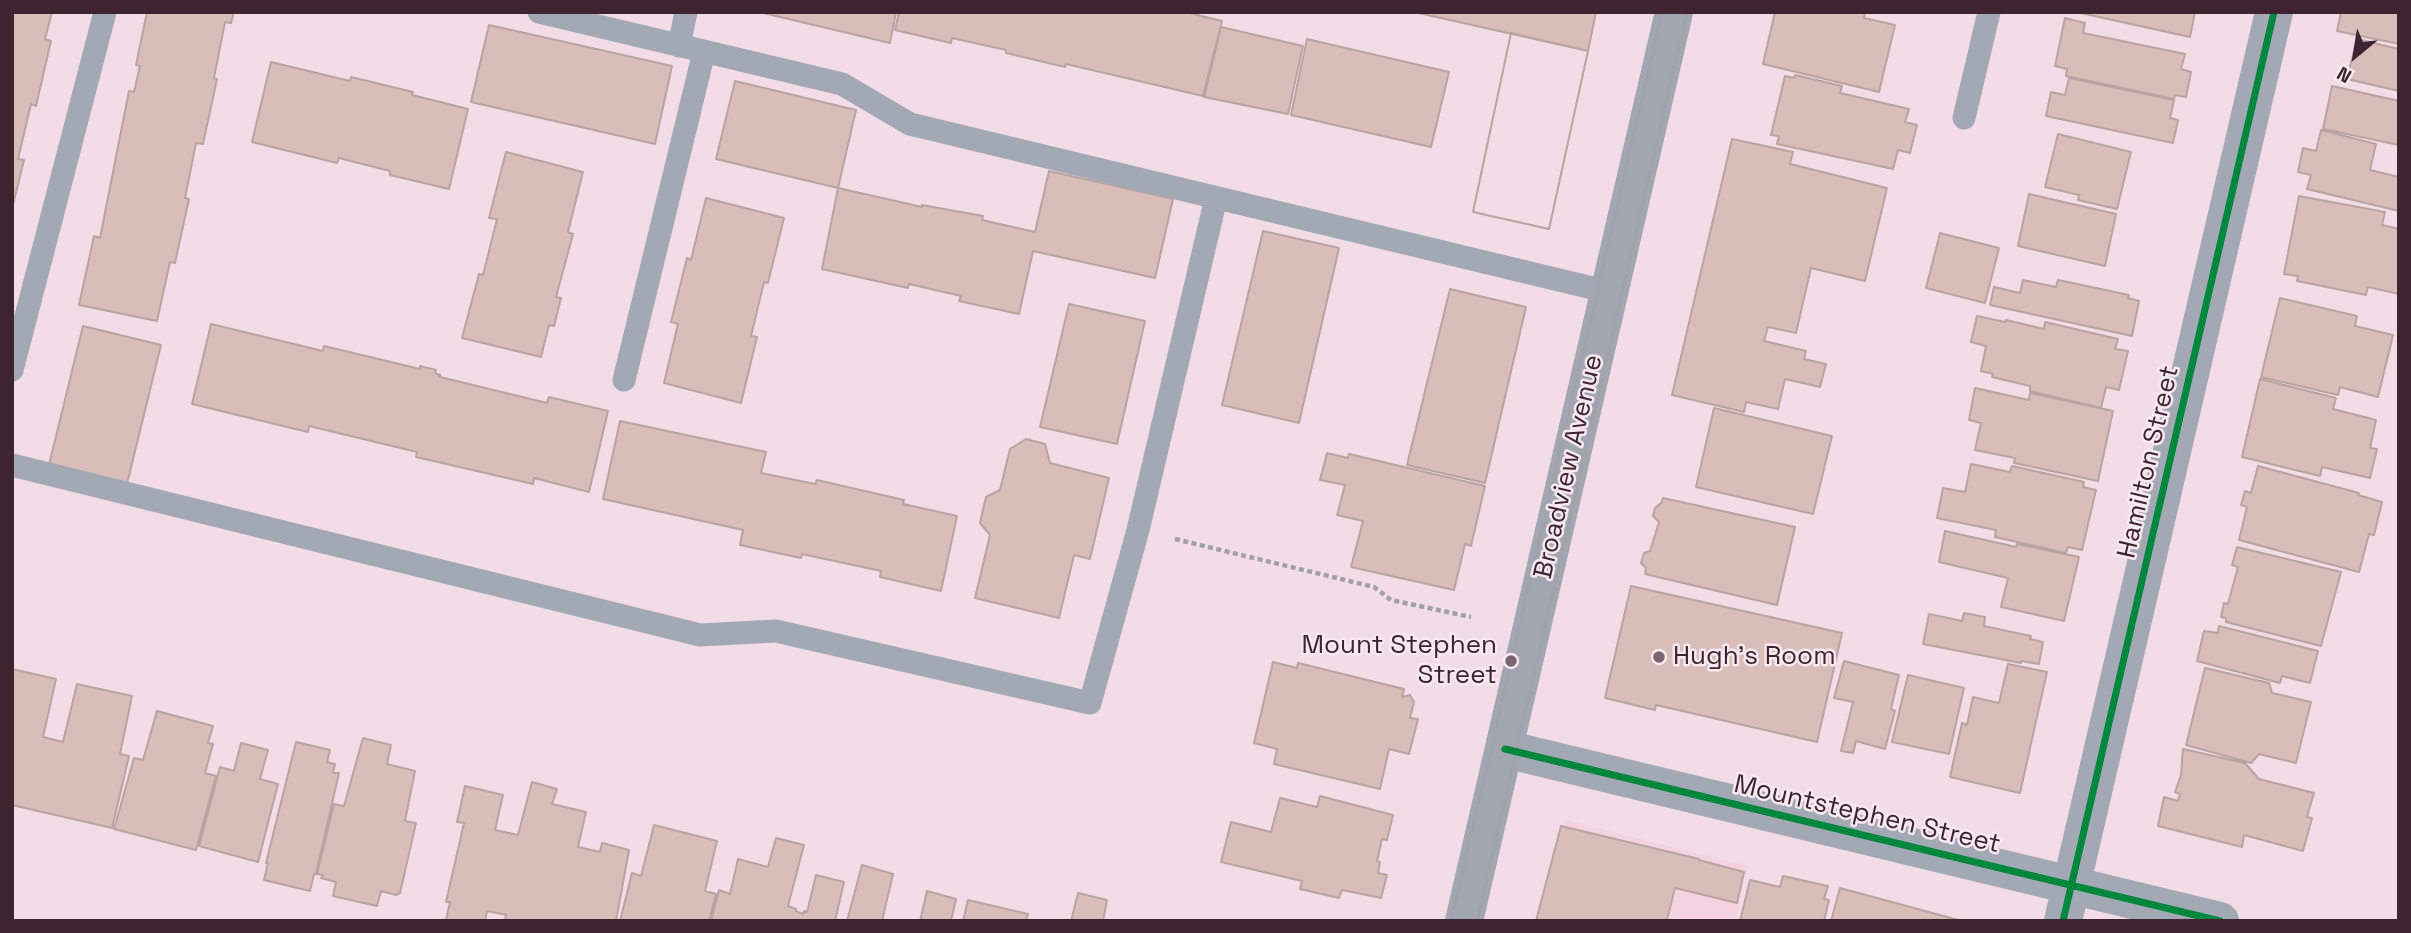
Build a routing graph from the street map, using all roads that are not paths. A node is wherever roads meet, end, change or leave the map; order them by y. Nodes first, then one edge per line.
1 (105, 12) edge
2 (539, 12) edge
3 (686, 12) edge
4 (1674, 12) edge
5 (1989, 12) edge
6 (2274, 12) edge
7 (679, 46) junction
8 (704, 52) junction
9 (1964, 118) dead end
10 (1216, 198) junction
11 (1609, 292) junction
12 (12, 370) edge
13 (624, 380) dead end
14 (12, 465) edge
15 (1504, 749) junction
16 (2068, 903) edge
17 (1464, 921) edge
18 (2220, 921) edge

1 - 12 lane
2 - 7 lane
3 - 7 lane
4 - 11 main road, Broadview Avenue
5 - 9 lane
6 - 16 street, Hamilton Street
7 - 8 lane
8 - 10 lane
8 - 13 lane
10 - 11 lane
10 - 14 lane
11 - 15 main road, Broadview Avenue
15 - 16 street, Mountstephen Street
15 - 17 main road, Broadview Avenue
16 - 18 street, Mountstephen Street

